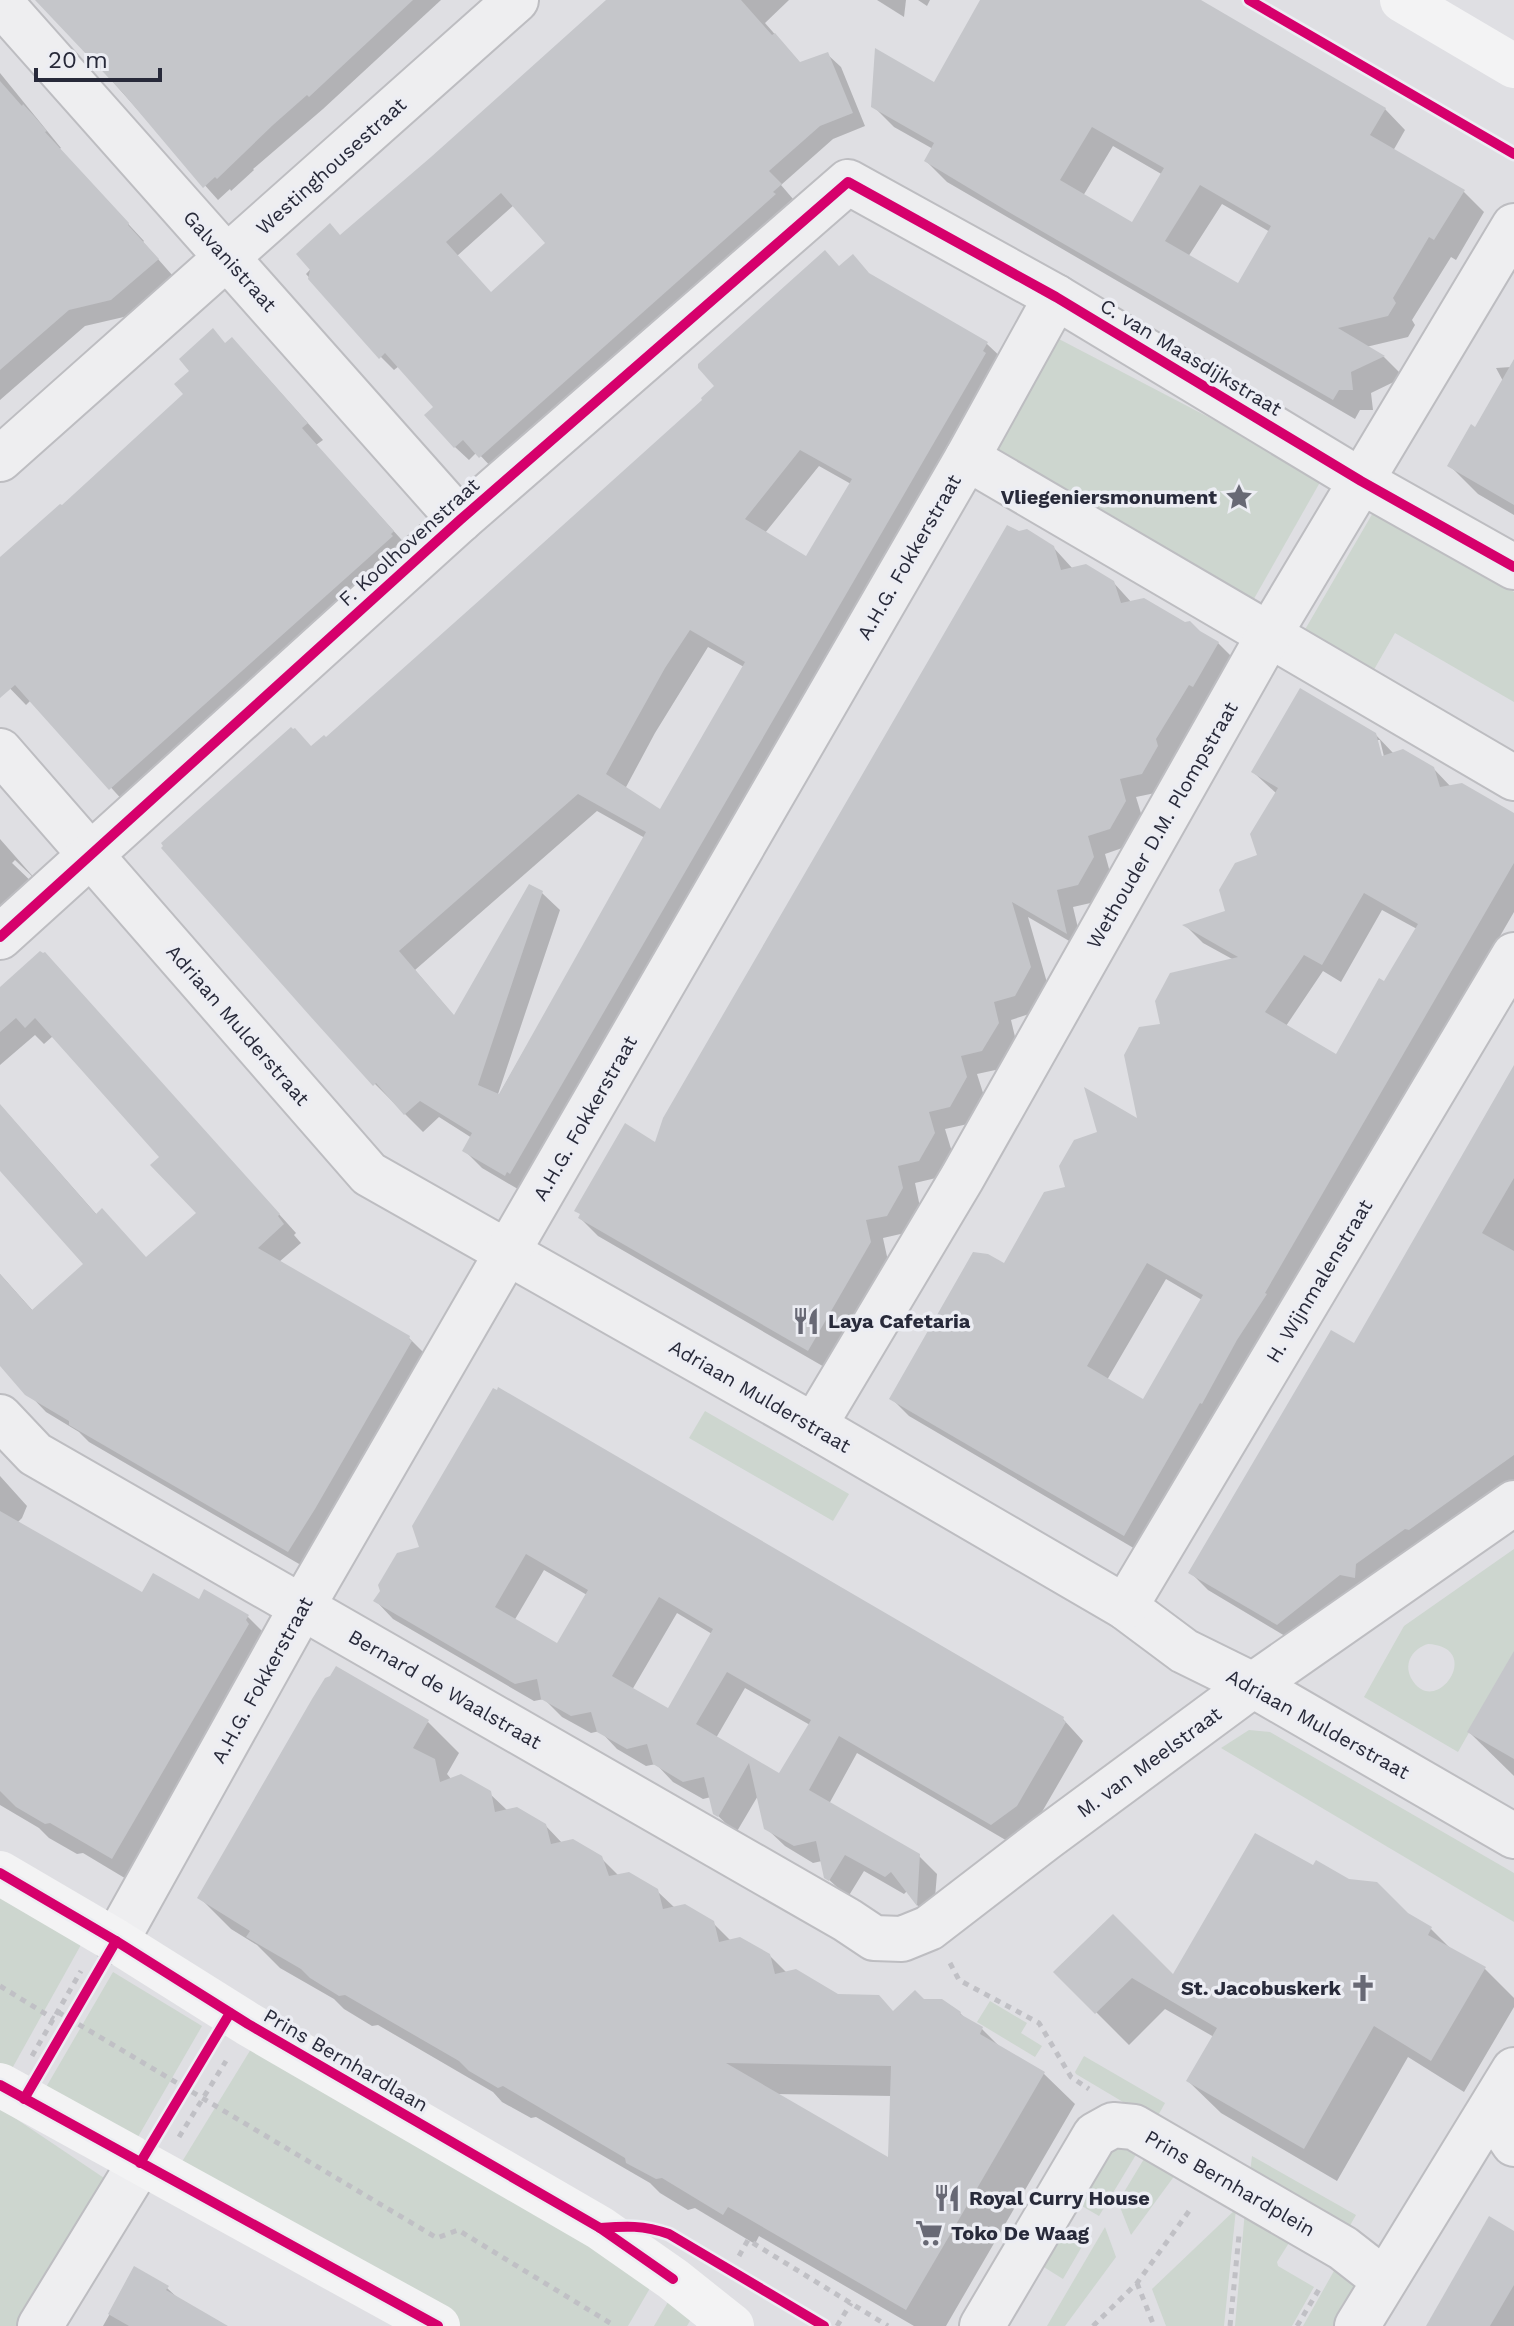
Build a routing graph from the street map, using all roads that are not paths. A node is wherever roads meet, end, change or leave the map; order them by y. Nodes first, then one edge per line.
1 (516, 0) edge
2 (1402, 0) edge
3 (0, 2) edge
4 (1514, 66) edge
5 (848, 182) joint
6 (1514, 226) edge
7 (228, 258) junction
8 (1056, 297) junction
9 (967, 458) junction
10 (0, 459) edge
11 (1361, 481) junction
12 (460, 520) junction
13 (1514, 567) edge
14 (1270, 633) junction
15 (0, 751) edge
16 (1514, 778) edge
17 (89, 856) junction
18 (0, 937) edge
19 (1514, 955) edge
20 (506, 1253) junction
21 (0, 1417) edge
22 (814, 1426) junction
23 (1514, 1503) edge
24 (302, 1607) junction
25 (1125, 1607) junction
26 (1253, 1685) junction
27 (1514, 1836) edge
28 (0, 1873) edge
29 (916, 1933) joint
30 (110, 1937) junction
31 (1514, 2070) edge
32 (6, 2088) edge
33 (1502, 2127) edge
34 (149, 2168) junction
35 (1384, 2280) junction
36 (40, 2326) edge
37 (438, 2326) edge
38 (732, 2326) edge
39 (982, 2326) edge
40 (1357, 2326) edge

1 - 7 street, Westinghousestraat
2 - 4 street
3 - 7 street, Galvanistraat
5 - 8 street, C. van Maasdijkstraat
5 - 12 street, F. Koolhovenstraat
6 - 11 street, Wethouder D.M. Plompstraat
7 - 10 street, Westinghousestraat
7 - 12 street, Galvanistraat
8 - 9 street, A.H.G. Fokkerstraat
8 - 11 street, C. van Maasdijkstraat
9 - 14 street
9 - 20 street, A.H.G. Fokkerstraat
11 - 13 street, C. van Maasdijkstraat
11 - 14 street, Wethouder D.M. Plompstraat
12 - 17 street, F. Koolhovenstraat
14 - 16 street
14 - 22 street, Wethouder D.M. Plompstraat
15 - 17 street, Adriaan Mulderstraat
17 - 18 street, F. Koolhovenstraat
17 - 20 street, Adriaan Mulderstraat
19 - 25 street, H. Wijnmalenstraat
20 - 22 street, Adriaan Mulderstraat
20 - 24 street, A.H.G. Fokkerstraat
21 - 24 street, Bernard de Waalstraat
22 - 25 street, Adriaan Mulderstraat
23 - 26 street, M. van Meelstraat
24 - 29 street, Bernard de Waalstraat
24 - 30 street, A.H.G. Fokkerstraat
25 - 26 street, Adriaan Mulderstraat
26 - 27 street, Adriaan Mulderstraat
26 - 29 street, M. van Meelstraat
28 - 30 street, Prins Bernhardlaan
30 - 38 street, Prins Bernhardlaan
31 - 33 street
32 - 34 street
33 - 35 street
34 - 36 street
34 - 37 street
35 - 39 street, Prins Bernhardplein
35 - 40 street

